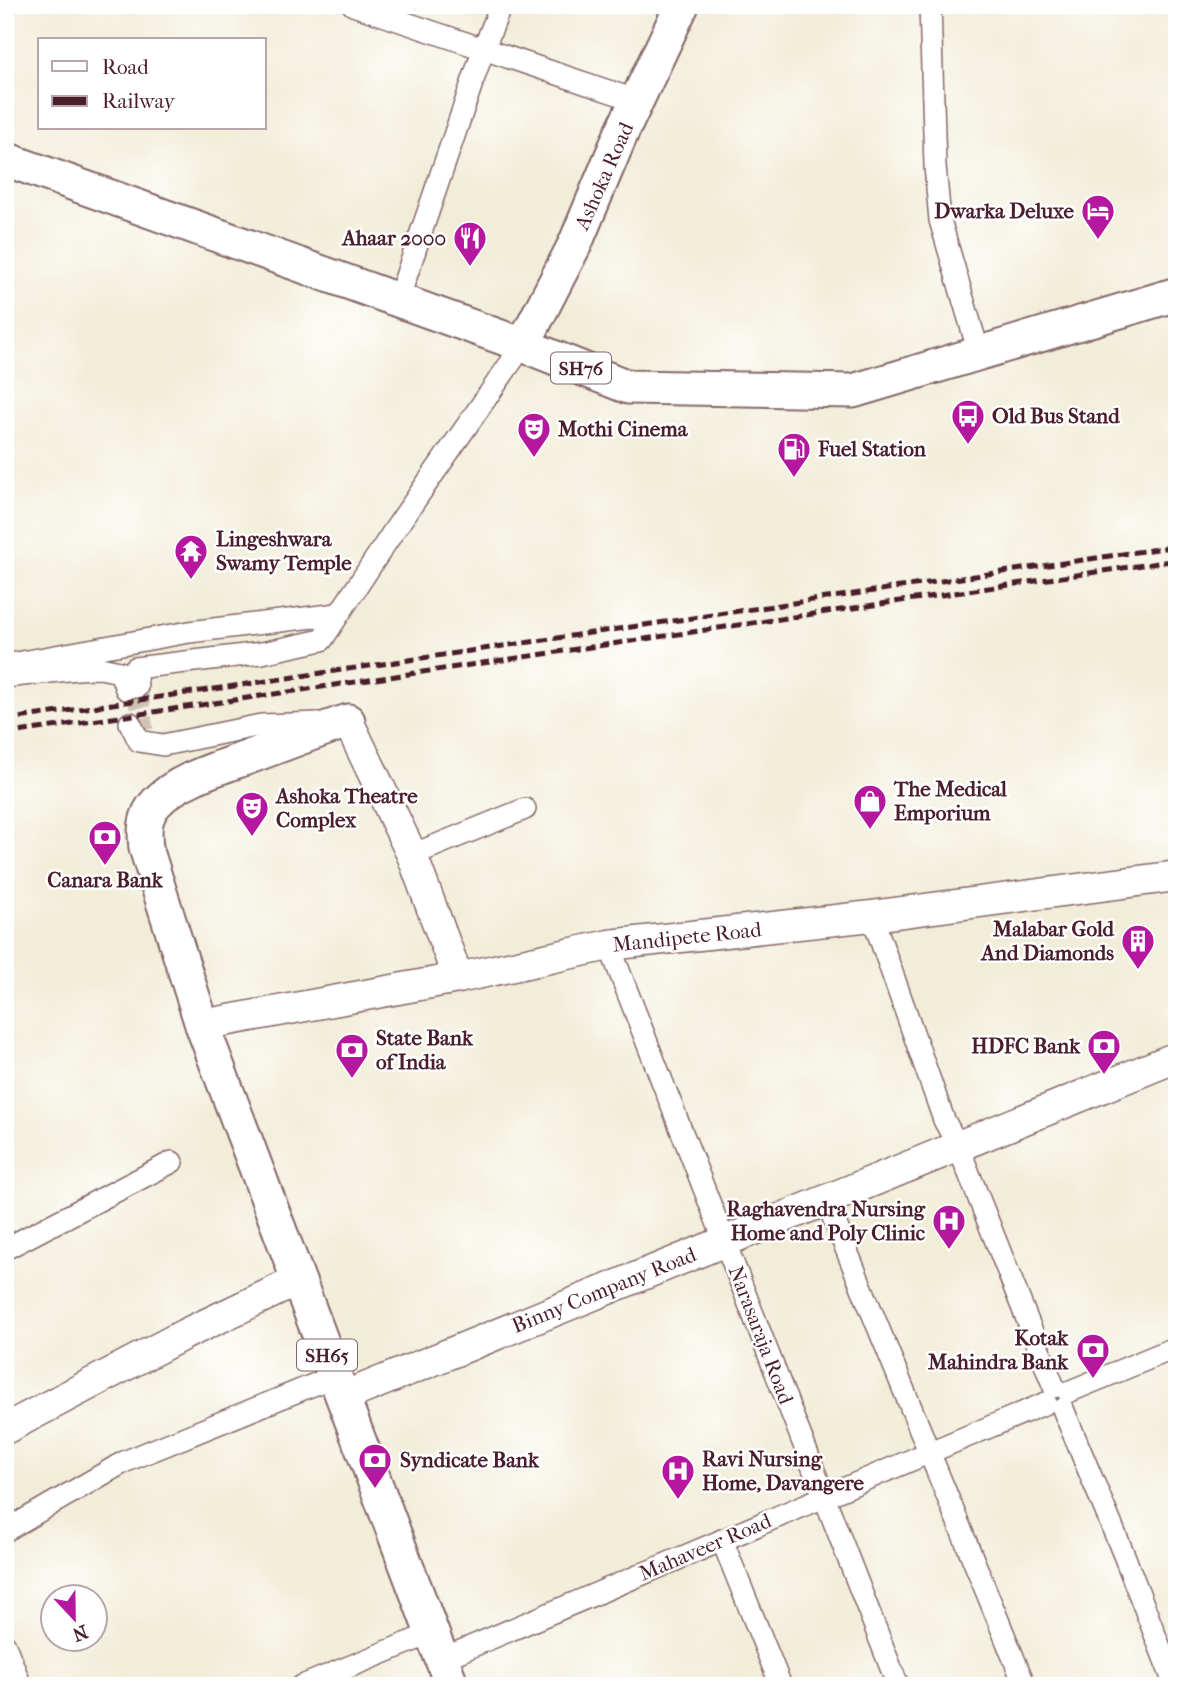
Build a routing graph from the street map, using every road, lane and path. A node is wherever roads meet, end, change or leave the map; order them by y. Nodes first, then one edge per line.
1 (501, 5) edge
2 (682, 5) edge
3 (930, 5) edge
4 (367, 7) edge
5 (484, 48) junction
6 (638, 101) junction
7 (5, 159) edge
8 (1177, 293) edge
9 (398, 300) junction
10 (523, 345) junction
11 (979, 353) junction
12 (338, 614) junction
13 (5, 664) edge
14 (5, 677) edge
15 (345, 722) junction
16 (136, 727) tunnel mouth
17 (525, 809) dead end
18 (412, 855) junction
19 (1177, 876) edge
20 (872, 916) junction
21 (609, 945) junction
22 (457, 978) junction
23 (202, 1025) junction
24 (1177, 1057) edge
25 (958, 1146) junction
26 (172, 1162) dead end
27 (826, 1200) junction
28 (724, 1241) junction
29 (5, 1249) edge
30 (299, 1280) junction
31 (1177, 1348) edge
32 (339, 1386) junction
33 (1058, 1398) junction
34 (5, 1429) edge
35 (930, 1452) junction
36 (825, 1497) junction
37 (5, 1531) edge
38 (722, 1540) junction
39 (5, 1645) edge
40 (442, 1659) edge
41 (21, 1686) edge
42 (302, 1686) edge
43 (781, 1686) edge
44 (898, 1686) edge
45 (1025, 1686) edge
46 (1175, 1686) edge

1 - 5 street
2 - 6 main road, Ashoka Road
3 - 11 street
4 - 5 street
5 - 6 street
5 - 9 street
6 - 10 main road, Ashoka Road
7 - 9 main road, SH76
8 - 11 main road, SH76
9 - 10 main road, SH76
10 - 11 main road, SH76
10 - 12 street
12 - 13 street
12 - 14 street
15 - 16 street
15 - 18 main road
15 - 23 main road
17 - 18 street
18 - 22 main road
19 - 20 main road, Mandipete Road
20 - 21 main road, Mandipete Road
20 - 25 street
21 - 22 main road, Mandipete Road
21 - 28 street, Narasaraja Road
22 - 23 main road, Mandipete Road
23 - 30 main road, SH65
24 - 25 main road, Binny Company Road
25 - 27 main road, Binny Company Road
25 - 33 street
26 - 29 street
27 - 28 main road, Binny Company Road
27 - 35 street
28 - 32 main road, Binny Company Road
28 - 36 street, Narasaraja Road
30 - 32 main road, SH65
30 - 34 main road
31 - 33 street, Mahaveer Road
32 - 37 street
32 - 40 main road, SH65
33 - 35 street, Mahaveer Road
33 - 46 street
35 - 36 street, Mahaveer Road
35 - 45 street
36 - 38 street, Mahaveer Road
36 - 44 street, Narasaraja Road
38 - 40 street, Mahaveer Road
38 - 43 street
39 - 41 street
40 - 42 street, Mahaveer Road

